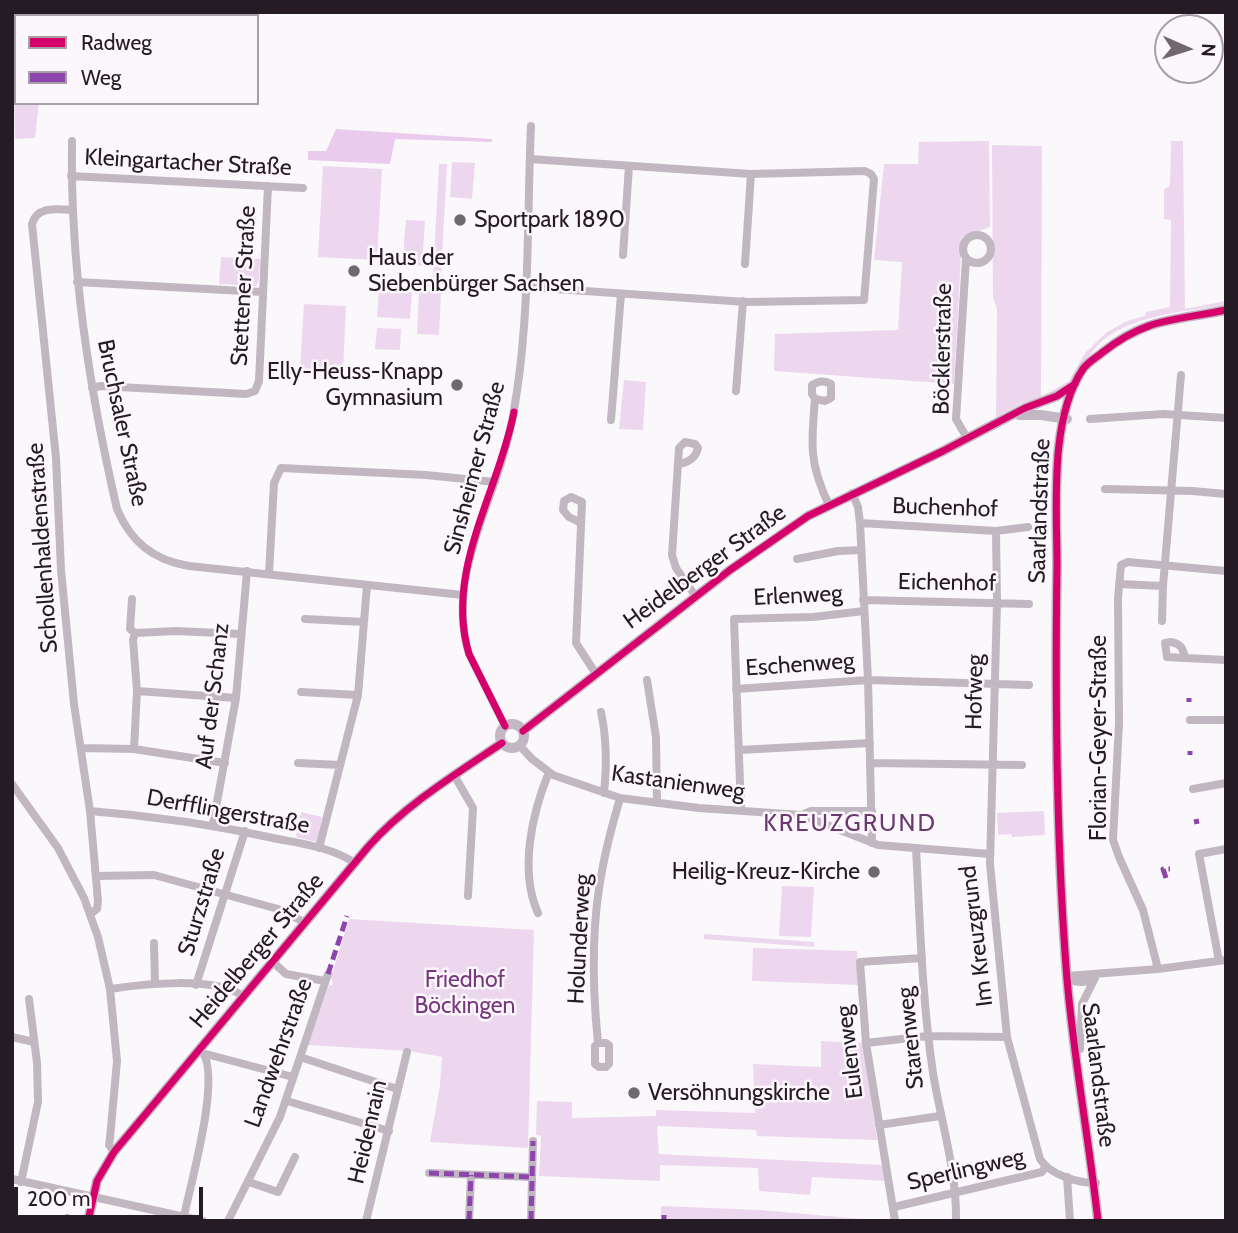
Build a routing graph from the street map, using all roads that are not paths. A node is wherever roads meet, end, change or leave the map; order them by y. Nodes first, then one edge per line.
1 (531, 126) dead end
2 (72, 141) dead end
3 (530, 159) junction
4 (629, 166) junction
5 (751, 174) junction
6 (71, 176) junction
7 (268, 186) junction
8 (303, 188) dead end
9 (72, 210) junction
10 (623, 256) dead end
11 (966, 259) dead end
12 (745, 264) dead end
13 (77, 282) junction
14 (526, 287) junction
15 (262, 292) junction
16 (621, 294) junction
17 (743, 302) junction
18 (1226, 310) edge
19 (1100, 354) junction
20 (1181, 375) dead end
21 (1074, 384) junction
22 (92, 388) junction
23 (736, 391) dead end
24 (815, 399) dead end
25 (1041, 404) junction
26 (1178, 414) junction
27 (1067, 415) junction
28 (1226, 418) edge
29 (611, 419) dead end
30 (1005, 419) junction
31 (1090, 419) dead end
32 (967, 438) junction
33 (678, 465) dead end
34 (495, 482) junction
35 (1105, 489) dead end
36 (1170, 491) junction
37 (852, 493) junction
38 (1226, 494) edge
39 (829, 505) junction
40 (580, 523) dead end
41 (860, 523) junction
42 (1028, 527) dead end
43 (996, 531) junction
44 (861, 550) junction
45 (797, 559) dead end
46 (1165, 565) junction
47 (247, 571) junction
48 (1226, 571) edge
49 (269, 574) junction
50 (1119, 583) junction
51 (367, 585) junction
52 (1163, 586) junction
53 (463, 595) junction
54 (696, 597) junction
55 (132, 599) dead end
56 (863, 600) junction
57 (997, 603) junction
58 (1029, 604) dead end
59 (864, 611) junction
60 (305, 619) dead end
61 (1162, 621) dead end
62 (364, 622) junction
63 (135, 633) junction
64 (241, 634) junction
65 (1185, 658) dead end
66 (1226, 660) edge
67 (596, 674) junction
68 (647, 680) dead end
69 (868, 680) junction
70 (995, 685) junction
71 (1028, 685) dead end
72 (736, 689) junction
73 (137, 691) junction
74 (301, 692) dead end
75 (358, 695) junction
76 (236, 698) junction
77 (601, 712) dead end
78 (1190, 720) dead end
79 (1226, 720) edge
80 (505, 726) junction
81 (523, 731) junction
82 (502, 743) junction
83 (870, 743) junction
84 (520, 746) junction
85 (82, 748) junction
86 (134, 748) junction
87 (738, 750) junction
88 (225, 763) junction
89 (298, 763) dead end
90 (871, 763) junction
91 (340, 765) junction
92 (992, 765) junction
93 (1023, 765) dead end
94 (549, 772) junction
95 (454, 775) junction
96 (1226, 783) edge
97 (12, 784) edge
98 (1193, 789) dead end
99 (604, 793) junction
100 (620, 798) junction
101 (657, 803) junction
102 (90, 811) junction
103 (741, 811) junction
104 (873, 811) junction
105 (802, 815) junction
106 (213, 824) junction
107 (244, 831) junction
108 (872, 843) junction
109 (319, 848) junction
110 (916, 848) junction
111 (1226, 849) edge
112 (990, 854) junction
113 (355, 863) junction
114 (96, 876) junction
115 (225, 894) junction
116 (468, 896) dead end
117 (538, 913) dead end
118 (90, 914) junction
119 (306, 923) junction
120 (154, 943) dead end
121 (922, 958) junction
122 (1222, 960) edge
123 (272, 961) junction
124 (1157, 969) junction
125 (1099, 976) junction
126 (1072, 978) junction
127 (155, 983) junction
128 (196, 985) junction
129 (110, 989) junction
130 (243, 996) junction
131 (29, 999) dead end
132 (12, 1037) edge
133 (928, 1037) junction
134 (1007, 1037) junction
135 (34, 1042) junction
136 (598, 1043) dead end
137 (866, 1043) junction
138 (1080, 1049) junction
139 (203, 1052) junction
140 (407, 1052) dead end
141 (300, 1057) junction
142 (293, 1077) junction
143 (397, 1088) junction
144 (287, 1101) junction
145 (940, 1116) junction
146 (879, 1125) junction
147 (389, 1131) junction
148 (533, 1141) dead end
149 (114, 1153) junction
150 (295, 1157) dead end
151 (1045, 1167) junction
152 (429, 1173) dead end
153 (471, 1175) junction
154 (532, 1177) junction
155 (1067, 1177) junction
156 (16, 1181) edge
157 (248, 1182) junction
158 (1096, 1183) junction
159 (957, 1191) junction
160 (93, 1198) junction
161 (894, 1207) junction
162 (184, 1216) junction
163 (88, 1221) edge
164 (203, 1221) edge
165 (228, 1221) edge
166 (366, 1221) edge
167 (469, 1221) edge
168 (531, 1221) edge
169 (895, 1221) edge
170 (956, 1221) edge
171 (1070, 1221) edge
172 (1098, 1221) edge
173 (1104, 1221) edge

1 - 3 street, Sinsheimer Straße
2 - 6 street, Bruchsaler Straße
3 - 4 street
3 - 14 street, Sinsheimer Straße
4 - 5 street
4 - 10 street
5 - 12 street
5 - 17 street
6 - 7 street, Kleingartacher Straße
6 - 9 street, Bruchsaler Straße
7 - 8 street, Kleingartacher Straße
7 - 15 street, Stettener Straße
9 - 13 street, Bruchsaler Straße
9 - 85 street, Schollenhaldenstraße
11 - 32 street, Böcklerstraße
13 - 15 street
13 - 22 street, Bruchsaler Straße
14 - 16 street
14 - 34 street, Sinsheimer Straße
15 - 22 street, Stettener Straße
16 - 17 street
16 - 29 street
17 - 23 street
18 - 19 main road
19 - 21 main road, Saarlandstraße
19 - 27 main road, Saarlandstraße
20 - 26 street
21 - 25 main road, Heidelberger Straße
21 - 27 main road, Saarlandstraße
22 - 47 street, Bruchsaler Straße
24 - 39 street
25 - 27 main road
25 - 30 main road, Heidelberger Straße
26 - 28 street
26 - 31 street
26 - 36 street
27 - 30 main road, Heidelberger Straße
27 - 126 main road, Saarlandstraße
30 - 32 main road, Heidelberger Straße
32 - 37 main road, Heidelberger Straße
33 - 54 street, Heidelberger Straße
34 - 49 street
34 - 53 street, Sinsheimer Straße
35 - 36 street
36 - 38 street
36 - 46 street
37 - 39 main road, Heidelberger Straße
37 - 41 street
39 - 54 main road, Heidelberger Straße
40 - 67 street
41 - 43 street, Buchenhof
41 - 44 street
42 - 43 street, Buchenhof
43 - 57 street, Hofweg
44 - 45 street
44 - 56 street
46 - 48 street
46 - 50 street
46 - 52 street
47 - 49 street, Bruchsaler Straße
47 - 64 street, Auf der Schanz
49 - 51 street, Bruchsaler Straße
50 - 52 street
50 - 124 street, Florian-Geyer-Straße
51 - 53 street, Bruchsaler Straße
51 - 62 street
52 - 61 street
53 - 80 street, Sinsheimer Straße
54 - 67 main road, Heidelberger Straße
55 - 63 street
56 - 57 street, Eichenhof
56 - 59 street
57 - 58 street, Eichenhof
57 - 70 street, Hofweg
59 - 69 street
59 - 72 street, Erlenweg
60 - 62 street
62 - 75 street
63 - 64 street
63 - 73 street
64 - 76 street, Auf der Schanz
65 - 66 street
67 - 81 main road, Heidelberger Straße
68 - 101 street
69 - 70 street, Eschenweg
69 - 72 street, Eschenweg
69 - 83 street
70 - 71 street, Eschenweg
70 - 92 street, Hofweg
72 - 87 street
73 - 76 street
73 - 86 street
74 - 75 street
75 - 91 street
76 - 88 street, Auf der Schanz
77 - 99 street
78 - 79 street
80 - 81 main road
80 - 82 main road
81 - 84 main road
82 - 84 main road
82 - 95 main road, Heidelberger Straße
83 - 87 street
83 - 90 street
84 - 94 street, Kastanienweg
85 - 86 street
85 - 102 street, Schollenhaldenstraße
86 - 88 street
87 - 103 street
88 - 106 street, Auf der Schanz
89 - 91 street
90 - 92 street
90 - 104 street
91 - 109 street
92 - 93 street
92 - 112 street, Hofweg
94 - 99 street, Kastanienweg
94 - 117 street
95 - 113 main road, Heidelberger Straße
95 - 116 street
96 - 98 street
97 - 118 street
99 - 100 street, Kastanienweg
100 - 101 street, Kastanienweg
100 - 136 street, Holunderweg
101 - 103 street, Kastanienweg
102 - 106 street, Derfflingerstraße
102 - 114 street, Schollenhaldenstraße
103 - 105 street, Kastanienweg
104 - 105 street, Kastanienweg
104 - 108 street
105 - 108 street, Kastanienweg
106 - 107 street, Derfflingerstraße
107 - 109 street, Derfflingerstraße
107 - 115 street, Sturzstraße
108 - 110 street, Im Kreuzgrund
109 - 113 street, Derfflingerstraße
110 - 112 street, Im Kreuzgrund
110 - 121 street, Starenweg
111 - 122 street
112 - 134 street, Im Kreuzgrund
113 - 119 main road, Heidelberger Straße
114 - 115 street
114 - 118 street, Schollenhaldenstraße
115 - 119 street
115 - 128 street, Sturzstraße
118 - 129 street
119 - 123 main road, Heidelberger Straße
120 - 127 street
121 - 133 street, Starenweg
121 - 137 street, Eulenweg
122 - 124 street
123 - 130 main road, Heidelberger Straße
123 - 141 street, Landwehrstraße
124 - 125 street
125 - 126 street
125 - 138 street
126 - 138 main road, Saarlandstraße
126 - 158 main road, Saarlandstraße
127 - 128 street
127 - 129 street
128 - 130 street
129 - 149 street
130 - 139 main road, Heidelberger Straße
131 - 135 street
132 - 135 street
133 - 134 street
133 - 137 street
133 - 145 street, Starenweg
134 - 151 street, Im Kreuzgrund
135 - 156 street
137 - 146 street, Eulenweg
138 - 158 main road, Saarlandstraße
139 - 142 street
139 - 149 main road, Heidelberger Straße
139 - 162 street
140 - 143 street, Heidenrain
141 - 142 street, Landwehrstraße
141 - 143 street
142 - 144 street, Landwehrstraße
143 - 147 street, Heidenrain
144 - 147 street
144 - 157 street, Landwehrstraße
145 - 146 street
145 - 159 street, Starenweg
146 - 161 street, Eulenweg
147 - 166 street, Heidenrain
148 - 154 street
149 - 160 main road, Heidelberger Straße
150 - 157 street
151 - 155 street
151 - 159 street, Sperlingweg
152 - 153 street
153 - 154 street
153 - 167 street
154 - 168 street
155 - 158 street
155 - 171 street
156 - 160 street
157 - 165 street, Landwehrstraße
158 - 172 main road, Saarlandstraße
158 - 173 main road, Saarlandstraße
159 - 161 street, Sperlingweg
159 - 170 street, Starenweg
160 - 162 street
160 - 163 main road, Heidelberger Straße
161 - 169 street, Eulenweg
162 - 164 street

